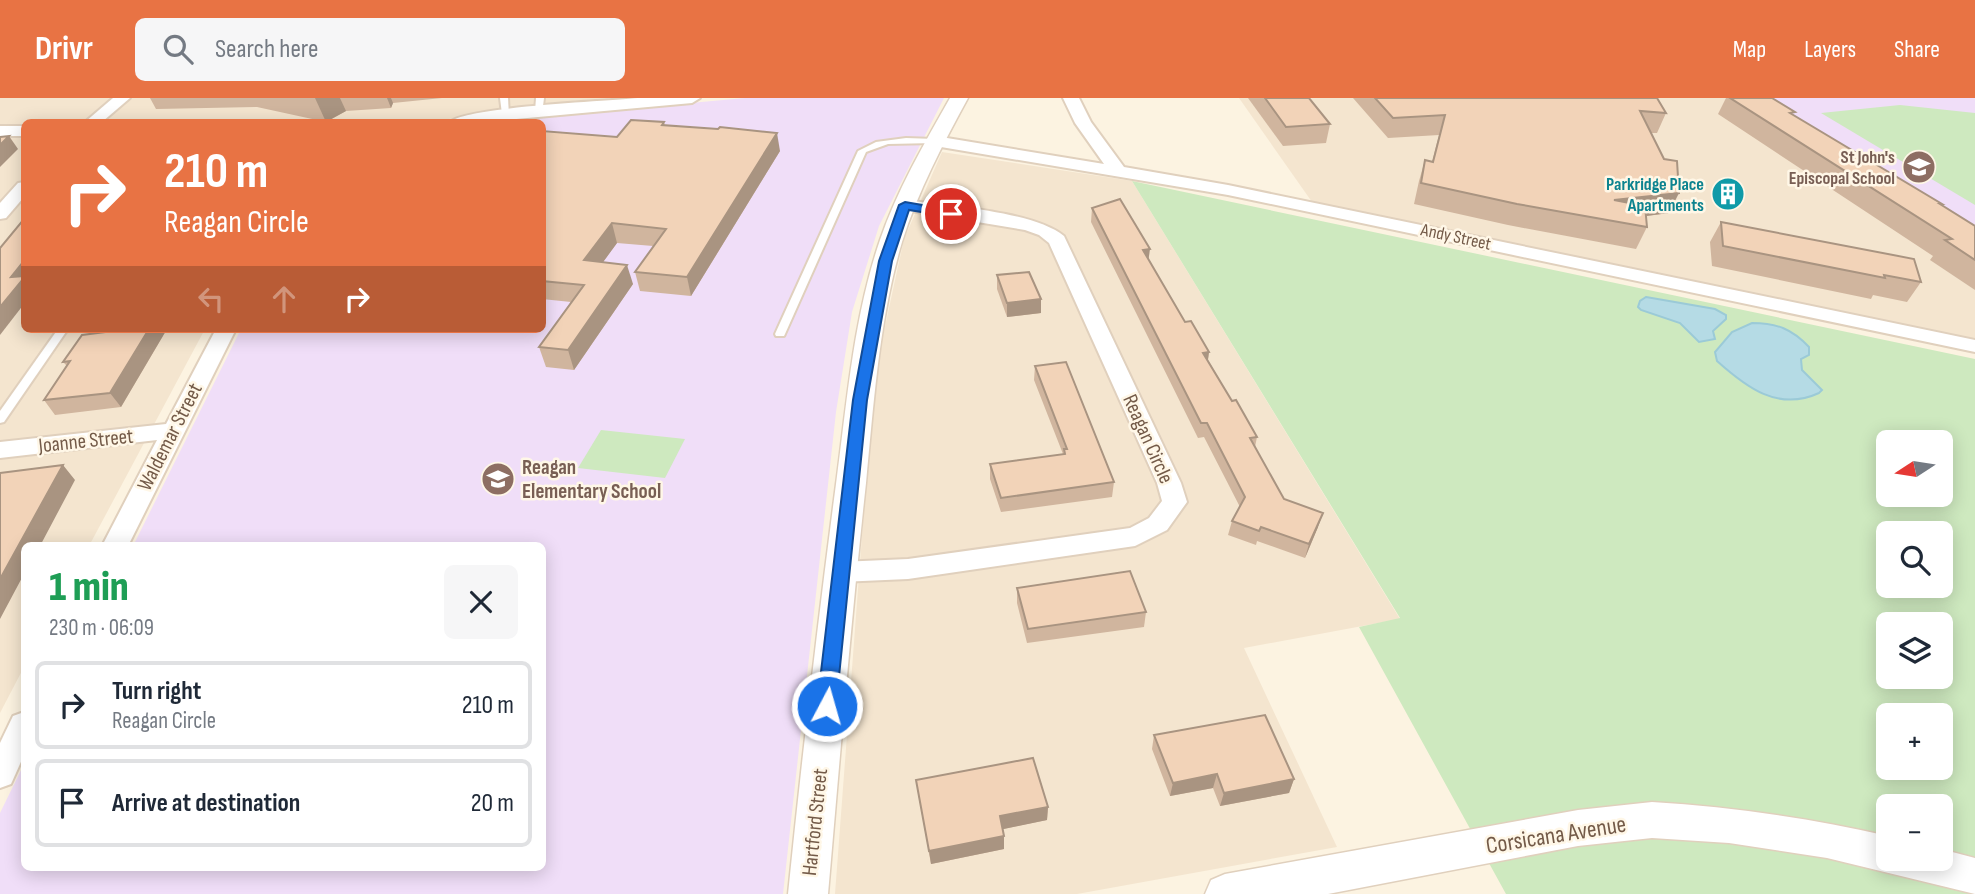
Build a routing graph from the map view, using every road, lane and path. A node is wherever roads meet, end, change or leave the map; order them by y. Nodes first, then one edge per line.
1 (122, 98) edge
2 (692, 98) edge
3 (960, 98) edge
4 (1072, 98) edge
5 (540, 105) edge
6 (505, 106) edge
7 (97, 119) edge
8 (468, 119) edge
9 (0, 131) edge
10 (21, 131) edge
11 (934, 141) junction
12 (1117, 170) junction
13 (21, 190) edge
14 (905, 205) junction
15 (0, 214) edge
16 (60, 333) edge
17 (224, 333) edge
18 (780, 334) dead end
19 (1975, 346) edge
20 (0, 419) edge
21 (172, 431) junction
22 (0, 450) edge
23 (117, 542) edge
24 (840, 572) junction
25 (21, 731) edge
26 (0, 774) edge
27 (1876, 852) edge
28 (1952, 871) edge
29 (1975, 877) edge
30 (808, 894) edge
31 (1225, 894) edge

1 - 7 street
2 - 5 street
3 - 11 street, Hartford Street
4 - 12 street
5 - 6 street
6 - 8 street
9 - 10 street
11 - 12 street, Andy Street
11 - 14 street, Hartford Street
11 - 18 lane
12 - 19 street, Andy Street
13 - 15 street
14 - 24 street, Hartford Street
14 - 24 street, Reagan Circle
16 - 20 lane
17 - 21 street, Waldemar Street
21 - 22 street, Joanne Street
21 - 23 street, Waldemar Street
24 - 30 street, Hartford Street
25 - 26 street
27 - 31 street, Corsicana Avenue
28 - 29 street

